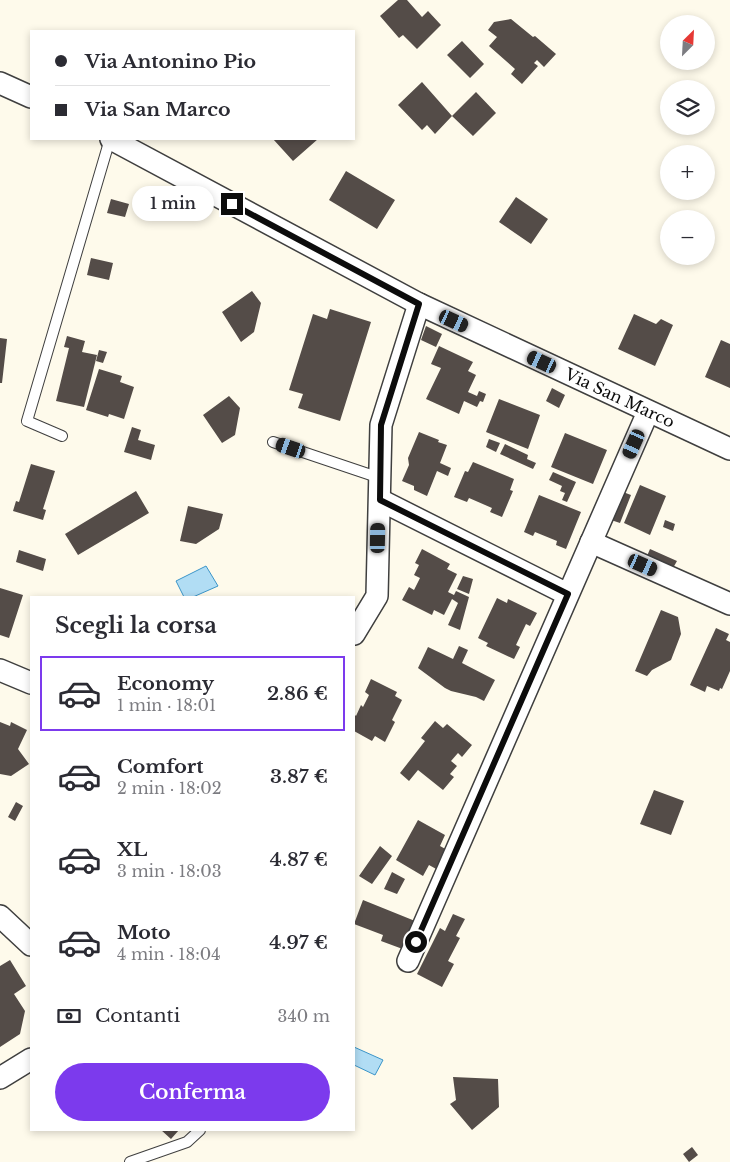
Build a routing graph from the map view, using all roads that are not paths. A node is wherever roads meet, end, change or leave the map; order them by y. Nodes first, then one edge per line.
1 (2, 90) edge
2 (30, 97) edge
3 (110, 140) edge
4 (112, 140) edge
5 (419, 304) junction
6 (648, 412) junction
7 (62, 436) dead end
8 (273, 442) dead end
9 (730, 449) edge
10 (380, 478) junction
11 (380, 500) junction
12 (591, 542) junction
13 (568, 594) junction
14 (730, 604) edge
15 (355, 632) edge
16 (0, 670) edge
17 (30, 683) edge
18 (0, 916) edge
19 (30, 944) edge
20 (408, 960) dead end
21 (30, 1060) edge
22 (0, 1078) edge
23 (199, 1131) edge
24 (130, 1162) edge

1 - 2 street
3 - 7 lane
4 - 5 street, Via San Marco
5 - 6 street, Via San Marco
5 - 10 street
6 - 9 street, Via San Marco
6 - 12 street
8 - 10 lane
10 - 11 street
11 - 13 street
11 - 15 street
12 - 13 street
12 - 14 street
13 - 20 street
16 - 17 street
18 - 19 street
21 - 22 street
23 - 24 lane

